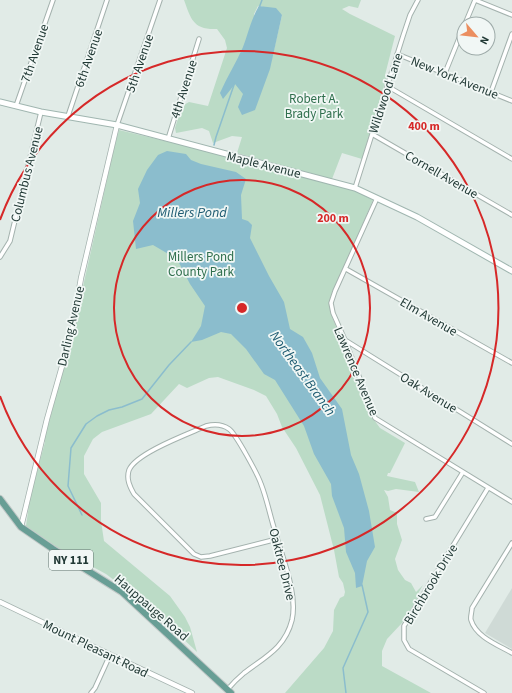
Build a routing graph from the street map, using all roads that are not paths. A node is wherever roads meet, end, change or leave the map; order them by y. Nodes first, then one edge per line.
1 (53, 0) edge
2 (108, 0) edge
3 (160, 0) edge
4 (418, 0) edge
5 (475, 0) edge
6 (512, 14) edge
7 (468, 16) edge
8 (512, 34) edge
9 (199, 39) dead end
10 (456, 45) edge
11 (507, 49) junction
12 (512, 51) edge
13 (397, 54) junction
14 (445, 73) junction
15 (387, 86) junction
16 (490, 92) junction
17 (512, 101) edge
18 (0, 102) edge
19 (16, 106) junction
20 (41, 112) junction
21 (68, 116) junction
22 (117, 125) junction
23 (372, 134) junction
24 (168, 139) junction
25 (512, 159) edge
26 (355, 188) junction
27 (377, 198) junction
28 (512, 215) edge
29 (0, 257) edge
30 (346, 269) junction
31 (512, 271) edge
32 (345, 340) junction
33 (512, 363) edge
34 (512, 444) edge
35 (463, 472) junction
36 (488, 488) junction
37 (0, 499) edge
38 (512, 502) edge
39 (426, 520) dead end
40 (21, 527) junction
41 (277, 539) junction
42 (512, 543) edge
43 (0, 602) edge
44 (512, 653) edge
45 (110, 655) junction
46 (227, 692) edge
47 (91, 693) edge
48 (192, 693) edge
49 (484, 693) edge

1 - 19 street, 7th Avenue
2 - 21 street, 6th Avenue
3 - 22 street, 5th Avenue
4 - 13 street, Wildwood Lane
5 - 6 street
5 - 7 street
8 - 11 street
9 - 24 street, 4th Avenue
10 - 14 street
11 - 12 street
11 - 16 street
13 - 14 street, New York Avenue
13 - 15 street, Wildwood Lane
14 - 16 street, New York Avenue
15 - 23 street, Wildwood Lane
15 - 25 street
16 - 17 street, New York Avenue
18 - 19 main road, Maple Avenue
19 - 20 main road, Maple Avenue
20 - 21 main road, Maple Avenue
20 - 29 street, Columbus Avenue
21 - 22 main road, Maple Avenue
22 - 24 main road, Maple Avenue
22 - 40 street, Darling Avenue
23 - 26 street, Wildwood Lane
23 - 28 street, Cornell Avenue
24 - 26 main road, Maple Avenue
26 - 27 main road, Maple Avenue
27 - 30 street, Lawrence Avenue
27 - 31 main road, Maple Avenue
30 - 32 street, Lawrence Avenue
30 - 33 street, Elm Avenue
32 - 34 street, Oak Avenue
32 - 35 street, Lawrence Avenue
35 - 36 street, Lawrence Avenue
35 - 39 street
36 - 38 street, Lawrence Avenue
36 - 49 street, Birchbrook Drive
37 - 40 main road, Hauppauge Road / NY 111
40 - 46 main road, Hauppauge Road / NY 111
41 - 41 street, Oaktree Drive
41 - 46 street, Oaktree Drive
42 - 44 street
43 - 45 street, Mount Pleasant Road
45 - 47 street
45 - 48 street, Mount Pleasant Road

